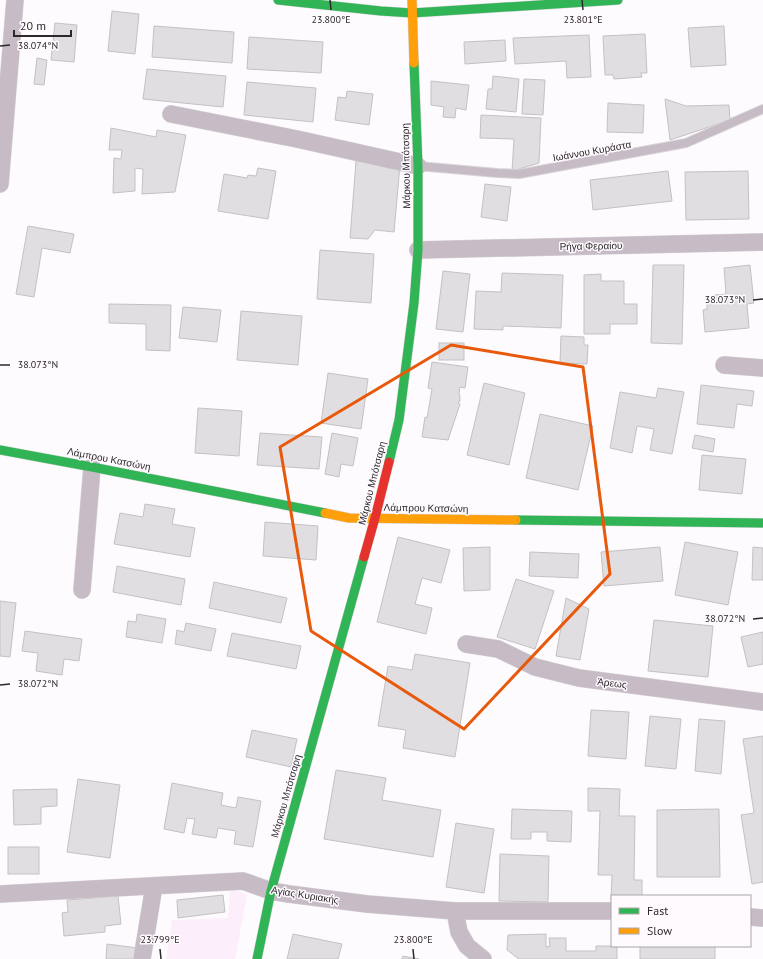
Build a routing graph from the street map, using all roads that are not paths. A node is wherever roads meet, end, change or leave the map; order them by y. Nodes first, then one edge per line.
1 (15, 0) edge
2 (278, 0) edge
3 (412, 0) edge
4 (618, 0) edge
5 (412, 13) junction
6 (763, 109) edge
7 (171, 114) dead end
8 (418, 166) junction
9 (0, 184) edge
10 (763, 242) edge
11 (418, 250) junction
12 (724, 365) dead end
13 (763, 368) edge
14 (0, 450) edge
15 (92, 467) junction
16 (375, 518) junction
17 (763, 523) edge
18 (82, 590) dead end
19 (466, 644) dead end
20 (763, 702) edge
21 (154, 886) junction
22 (271, 891) junction
23 (0, 894) edge
24 (455, 911) junction
25 (611, 911) edge
26 (751, 916) edge
27 (763, 918) edge
28 (142, 959) edge
29 (257, 959) edge
30 (483, 959) edge

1 - 9 street
2 - 5 street
3 - 5 street, Μάρκου Μπότσαρη
4 - 5 street
5 - 8 street, Μάρκου Μπότσαρη
6 - 8 lane, Ιωάννου Κυράστα
7 - 8 street
8 - 11 street, Μάρκου Μπότσαρη
10 - 11 street, Ρήγα Φεραίου
11 - 16 street, Μάρκου Μπότσαρη
12 - 13 street
14 - 15 street, Λάμπρου Κατσώνη
15 - 16 street, Λάμπρου Κατσώνη
15 - 18 street
16 - 17 street, Λάμπρου Κατσώνη
16 - 22 street, Μάρκου Μπότσαρη
19 - 20 street, Άρεως
21 - 22 street, Αγίας Κυριακής
21 - 23 street, Αγίας Κυριακής
21 - 28 street
22 - 24 street, Αγίας Κυριακής
22 - 29 street, Μάρκου Μπότσαρη
24 - 25 street, Αγίας Κυριακής
24 - 30 street
26 - 27 street

